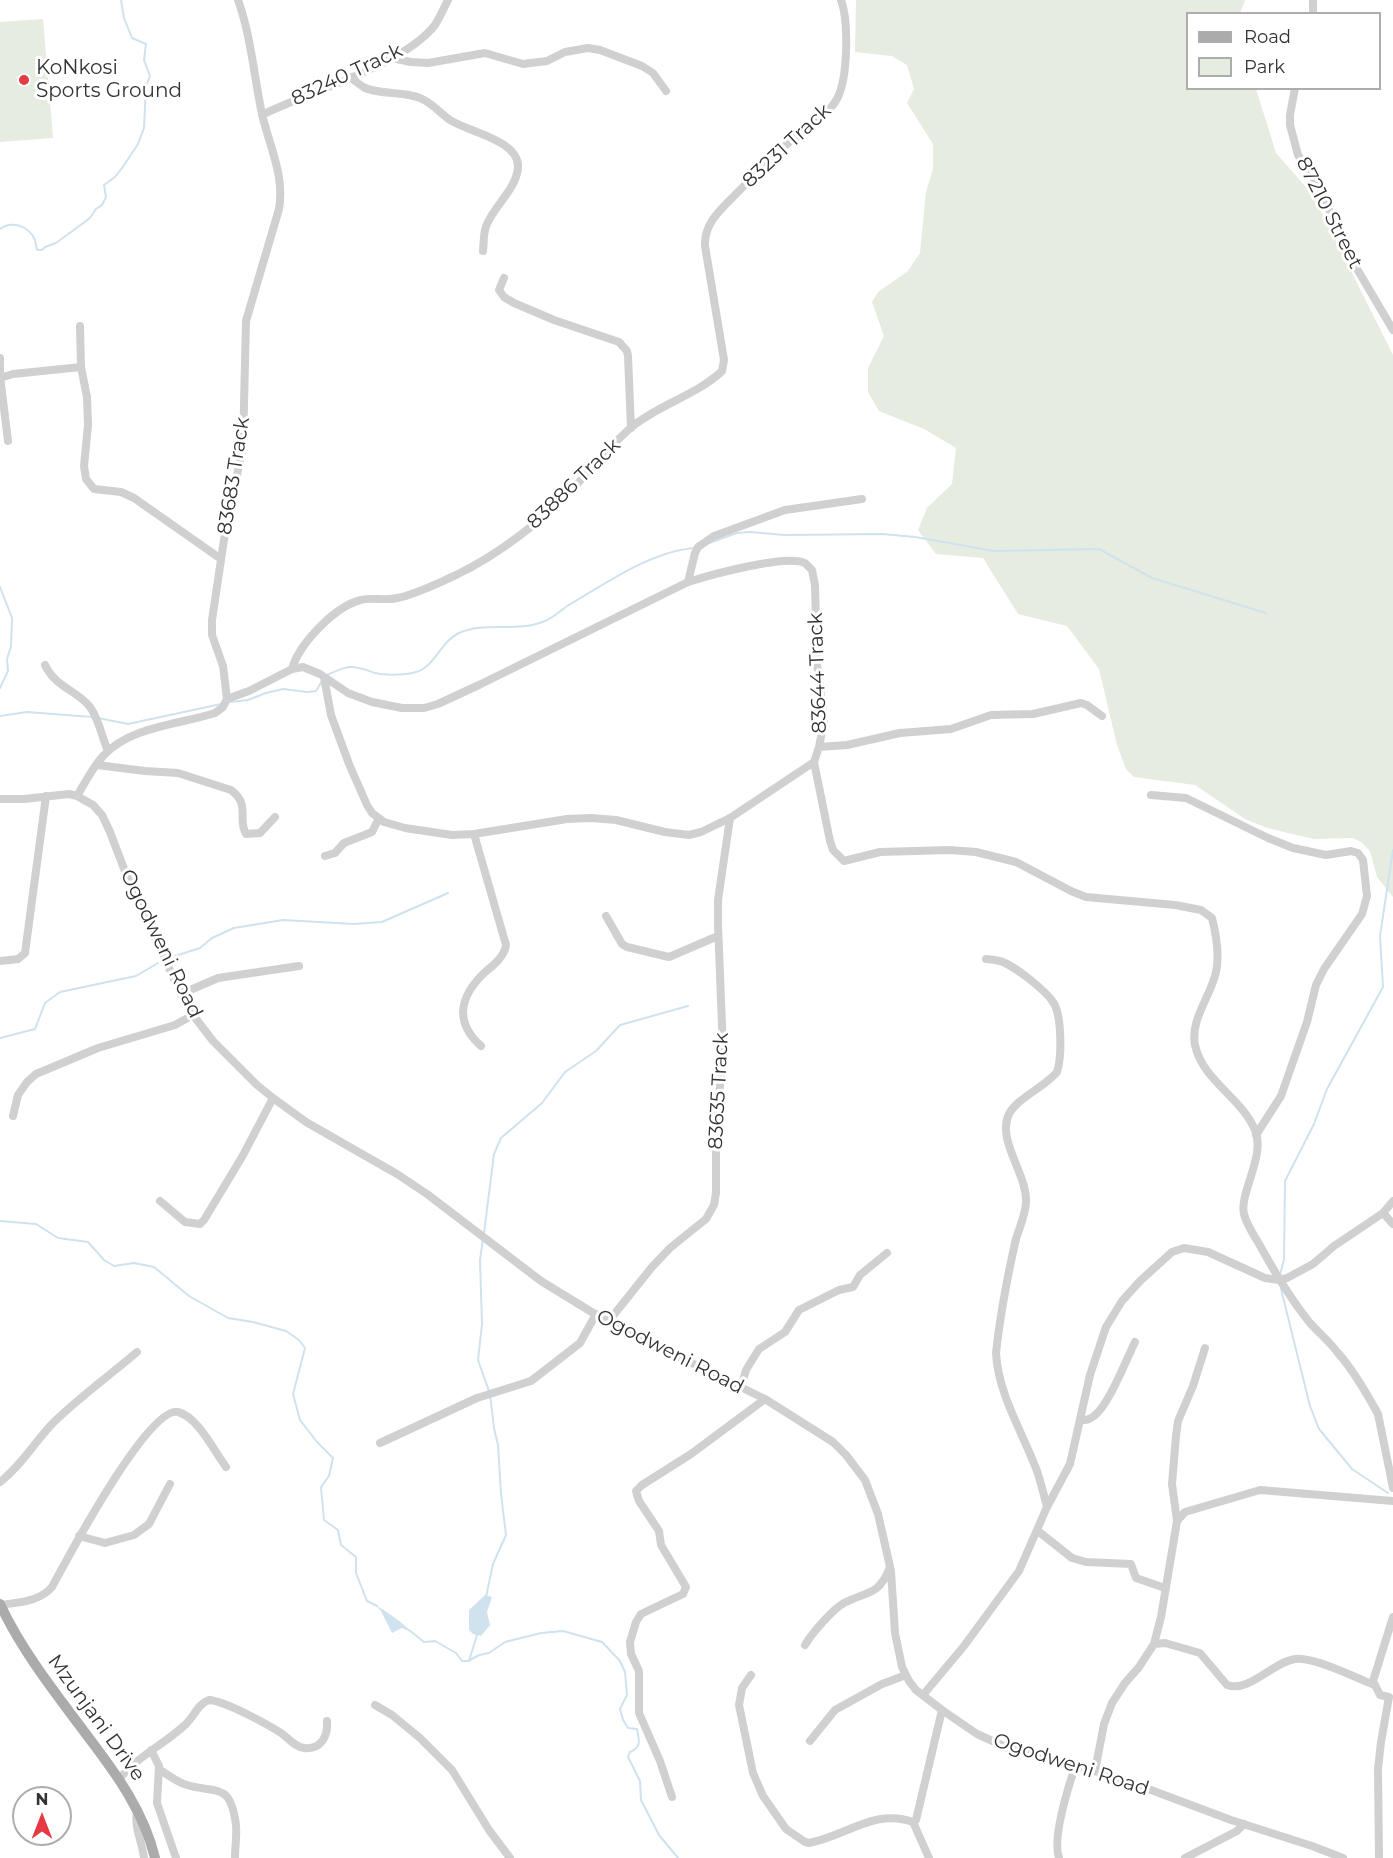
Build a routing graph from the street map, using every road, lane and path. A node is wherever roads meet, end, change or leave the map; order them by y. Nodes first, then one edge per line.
1 (238, 0) edge
2 (448, 0) edge
3 (841, 0) edge
4 (392, 58) junction
5 (350, 77) junction
6 (1295, 90) edge
7 (666, 91) dead end
8 (262, 115) junction
9 (705, 246) joint
10 (483, 251) dead end
11 (504, 278) dead end
12 (80, 326) dead end
13 (1393, 330) edge
14 (0, 358) edge
15 (81, 367) junction
16 (0, 370) edge
17 (0, 377) edge
18 (631, 428) junction
19 (8, 441) dead end
20 (862, 499) dead end
21 (221, 559) junction
22 (688, 582) junction
23 (45, 665) dead end
24 (292, 669) junction
25 (324, 677) junction
26 (227, 699) junction
27 (1102, 716) dead end
28 (819, 747) junction
29 (108, 751) junction
30 (814, 762) junction
31 (97, 765) junction
32 (1150, 795) dead end
33 (46, 796) junction
34 (77, 796) junction
35 (1, 800) edge
36 (275, 817) dead end
37 (379, 818) junction
38 (730, 818) junction
39 (474, 834) junction
40 (325, 856) dead end
41 (606, 916) dead end
42 (718, 936) junction
43 (987, 960) dead end
44 (0, 961) edge
45 (300, 966) dead end
46 (181, 994) junction
47 (193, 1015) junction
48 (481, 1046) dead end
49 (273, 1098) junction
50 (13, 1116) dead end
51 (1256, 1135) junction
52 (1393, 1201) edge
53 (159, 1202) dead end
54 (1383, 1213) junction
55 (1393, 1224) edge
56 (887, 1253) dead end
57 (1279, 1280) junction
58 (596, 1314) junction
59 (608, 1322) junction
60 (1135, 1342) dead end
61 (1205, 1348) dead end
62 (137, 1352) dead end
63 (741, 1388) junction
64 (765, 1399) junction
65 (1081, 1420) junction
66 (380, 1443) dead end
67 (226, 1467) dead end
68 (0, 1482) edge
69 (170, 1484) dead end
70 (1393, 1488) edge
71 (1393, 1501) edge
72 (1047, 1507) junction
73 (1177, 1521) junction
74 (1038, 1532) junction
75 (79, 1536) junction
76 (891, 1567) junction
77 (1165, 1588) junction
78 (0, 1604) edge
79 (1393, 1617) edge
80 (1154, 1644) junction
81 (805, 1645) dead end
82 (751, 1675) dead end
83 (906, 1675) junction
84 (1374, 1685) junction
85 (923, 1695) junction
86 (1391, 1695) edge
87 (375, 1705) dead end
88 (942, 1710) junction
89 (327, 1721) dead end
90 (810, 1741) dead end
91 (151, 1750) junction
92 (1075, 1767) junction
93 (160, 1770) junction
94 (1095, 1771) junction
95 (119, 1779) junction
96 (672, 1797) dead end
97 (137, 1810) junction
98 (914, 1822) junction
99 (1244, 1824) junction
100 (144, 1858) edge
101 (155, 1858) edge
102 (176, 1858) edge
103 (236, 1858) edge
104 (510, 1858) edge
105 (929, 1858) edge
106 (1059, 1858) edge
107 (1185, 1858) edge
108 (1343, 1858) edge
109 (1379, 1858) edge

1 - 8 street, 83683 Track
2 - 4 street, 83240 Track
3 - 9 street, 83231 Track
4 - 5 street, 83240 Track
4 - 7 street
5 - 8 street, 83240 Track
5 - 10 street
6 - 13 street, 87210 Street
8 - 21 street, 83683 Track
9 - 18 street, 83886 Track
11 - 18 street
12 - 15 street
14 - 16 street
15 - 17 street
15 - 21 street
17 - 19 street
18 - 24 street, 83886 Track
20 - 22 street
21 - 26 street, 83683 Track
22 - 25 street, 83644 Track
22 - 28 street, 83644 Track
23 - 29 street
24 - 25 street, 83644 Track
24 - 26 street
25 - 37 street
26 - 29 street
27 - 28 street
28 - 30 street, 83644 Track
29 - 31 street
30 - 38 street, 83644 Track
30 - 51 street
31 - 34 street
31 - 36 street
32 - 51 street
33 - 34 street
33 - 35 street
33 - 44 street
34 - 46 street, Ogodweni Road
37 - 39 street, 83644 Track
37 - 40 street
38 - 39 street, 83644 Track
38 - 42 street, 83635 Track
39 - 48 street
41 - 42 street
42 - 59 street, 83635 Track
43 - 72 street
45 - 46 street
46 - 47 street, Ogodweni Road
47 - 49 street, Ogodweni Road
47 - 50 street
49 - 53 street
49 - 58 street, Ogodweni Road
51 - 57 street
52 - 54 street
54 - 55 street
54 - 57 street
56 - 63 street
57 - 65 street
57 - 70 street
58 - 59 street, Ogodweni Road
58 - 66 street
59 - 63 street, Ogodweni Road
60 - 65 street
61 - 73 street
62 - 68 street
63 - 64 street, Ogodweni Road
64 - 76 street, Ogodweni Road
64 - 96 street
65 - 72 street
67 - 75 street
69 - 75 street
71 - 73 street
72 - 74 street
73 - 77 street
74 - 77 street
74 - 85 street
75 - 78 street
76 - 81 street
76 - 83 street, Ogodweni Road
77 - 80 street
78 - 95 main road, Mzunjani Drive
79 - 84 street
80 - 84 street
80 - 94 street
82 - 98 street
83 - 85 street, Ogodweni Road
83 - 90 street
84 - 86 street
85 - 88 street, Ogodweni Road
86 - 109 street
87 - 104 street
88 - 92 street, Ogodweni Road
88 - 98 street
89 - 91 street
91 - 93 street
91 - 95 street
92 - 94 street, Ogodweni Road
92 - 106 street
93 - 102 street
93 - 103 street
94 - 99 street, Ogodweni Road
95 - 97 main road, Mzunjani Drive
97 - 100 street
97 - 101 main road, Mzunjani Drive
98 - 105 street
99 - 107 street
99 - 108 street, Ogodweni Road

